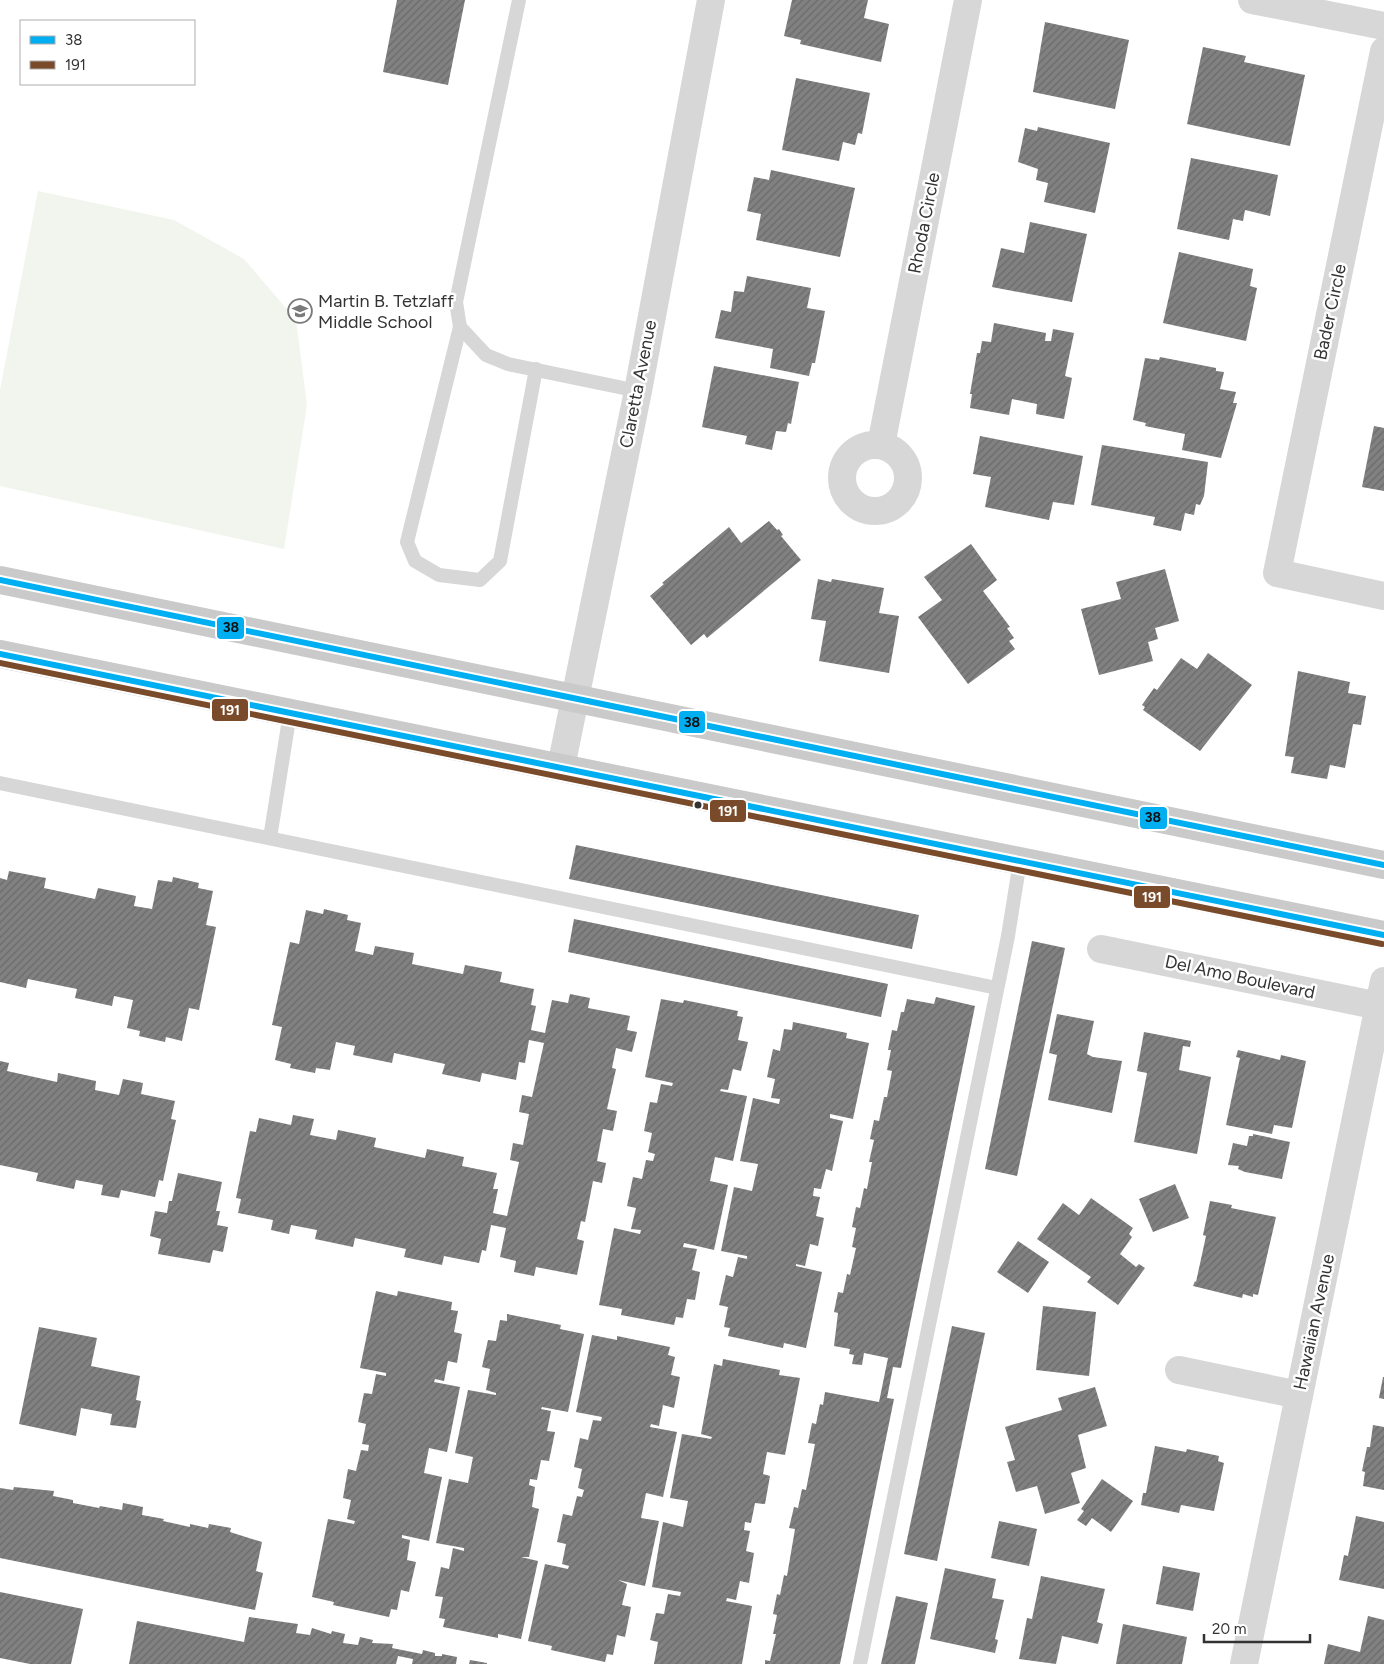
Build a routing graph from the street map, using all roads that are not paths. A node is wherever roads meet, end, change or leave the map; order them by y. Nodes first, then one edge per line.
1 (519, 0) edge
2 (711, 0) edge
3 (968, 0) edge
4 (1252, 0) edge
5 (1384, 26) edge
6 (1384, 51) edge
7 (460, 327) junction
8 (536, 369) junction
9 (638, 391) junction
10 (881, 445) dead end
11 (0, 580) edge
12 (1384, 596) edge
13 (0, 654) edge
14 (574, 698) junction
15 (290, 712) junction
16 (561, 767) junction
17 (0, 783) edge
18 (270, 838) junction
19 (1020, 861) junction
20 (1384, 866) edge
21 (1384, 935) edge
22 (1101, 949) dead end
23 (998, 988) junction
24 (1381, 993) edge
25 (1179, 1370) dead end
26 (1299, 1395) junction
27 (860, 1664) edge
28 (1244, 1664) edge

1 - 7 lane
2 - 9 street, Claretta Avenue
3 - 10 street, Rhoda Circle
4 - 5 street
6 - 12 street, Bader Circle
7 - 8 lane
7 - 8 lane
8 - 9 lane
9 - 14 street, Claretta Avenue
11 - 14 main road
13 - 15 main road
14 - 16 street, Claretta Avenue
14 - 20 main road
15 - 16 main road
15 - 18 lane
16 - 19 main road
17 - 18 lane
18 - 23 lane
19 - 21 main road
19 - 23 lane
22 - 24 street, Del Amo Boulevard
23 - 27 lane
24 - 26 street, Hawaiian Avenue
25 - 26 street
26 - 28 street, Hawaiian Avenue

